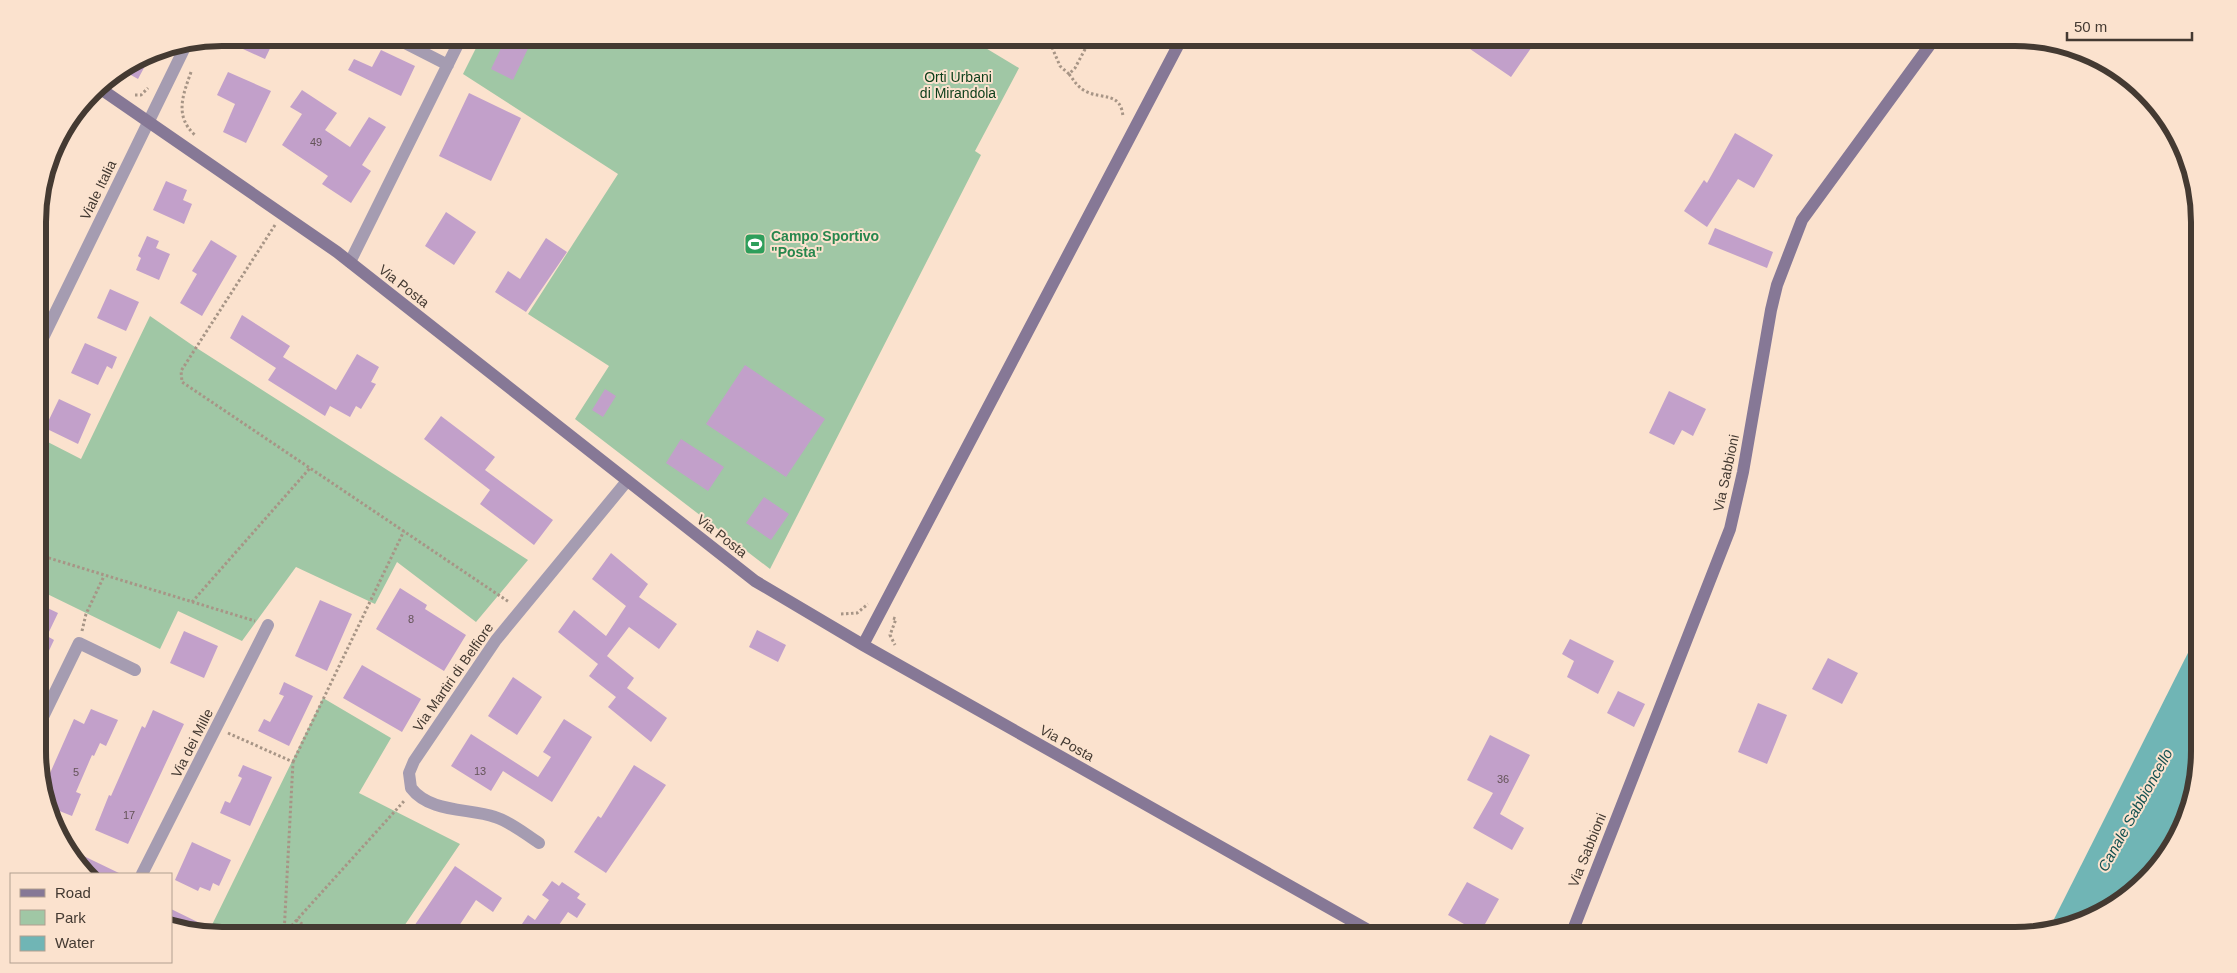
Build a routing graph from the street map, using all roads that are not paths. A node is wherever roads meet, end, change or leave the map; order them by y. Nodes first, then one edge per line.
1 (1177, 46) edge
2 (1929, 46) edge
3 (412, 47) edge
4 (457, 47) edge
5 (183, 51) edge
6 (448, 65) junction
7 (104, 92) edge
8 (148, 122) junction
9 (350, 262) junction
10 (47, 330) edge
11 (628, 481) junction
12 (268, 625) road end
13 (863, 645) junction
14 (135, 670) dead end
15 (46, 710) edge
16 (539, 843) dead end
17 (143, 873) edge
18 (1362, 926) edge
19 (1574, 926) edge

1 - 13 street
2 - 19 street, Via Sabbioni
3 - 6 street
4 - 6 street
5 - 8 street, Viale Italia
6 - 9 street
7 - 8 street, Via Posta
8 - 9 street, Via Posta
8 - 10 street, Viale Italia
9 - 11 street, Via Posta
11 - 13 street, Via Posta
11 - 16 street, Via Martiri di Belfiore
12 - 17 street, Via dei Mille
13 - 18 street, Via Posta
14 - 15 street

